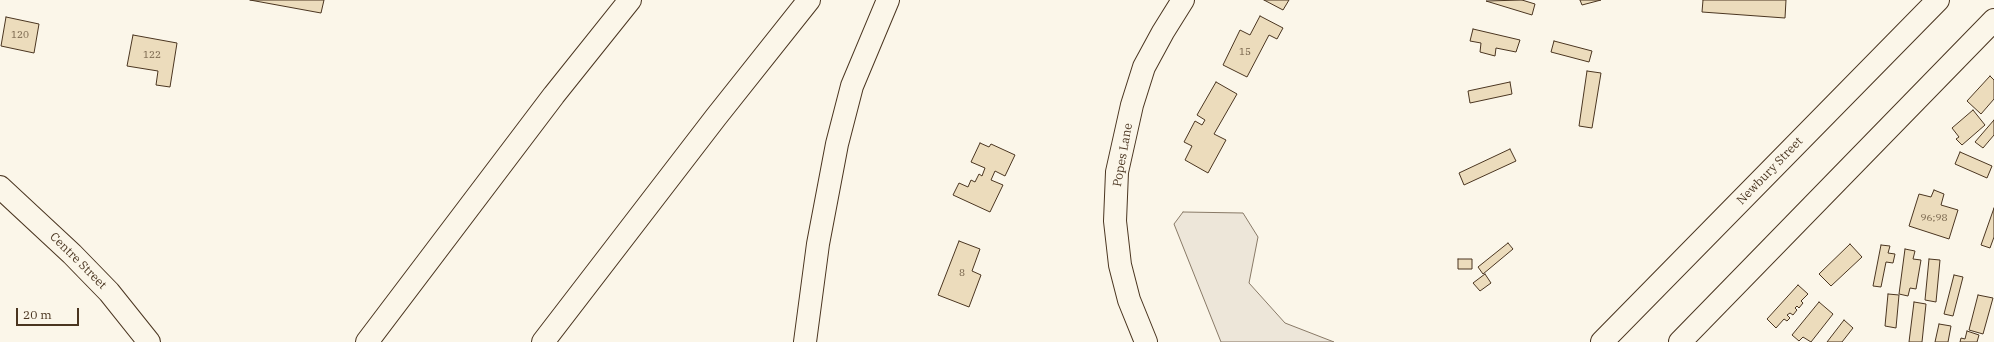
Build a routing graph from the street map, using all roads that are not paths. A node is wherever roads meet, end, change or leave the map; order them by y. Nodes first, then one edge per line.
1 (630, 0) edge
2 (809, 0) edge
3 (888, 0) edge
4 (1183, 0) edge
5 (1938, 0) edge
6 (1994, 20) edge
7 (0, 187) edge
8 (149, 342) edge
9 (367, 342) edge
10 (542, 342) edge
11 (805, 342) edge
12 (1146, 342) edge
13 (1602, 342) edge
14 (1680, 342) edge

1 - 9 main road
2 - 10 main road
3 - 11 main road
4 - 12 main road, Popes Lane
5 - 13 main road, Newbury Street
6 - 14 main road
7 - 8 main road, Centre Street

